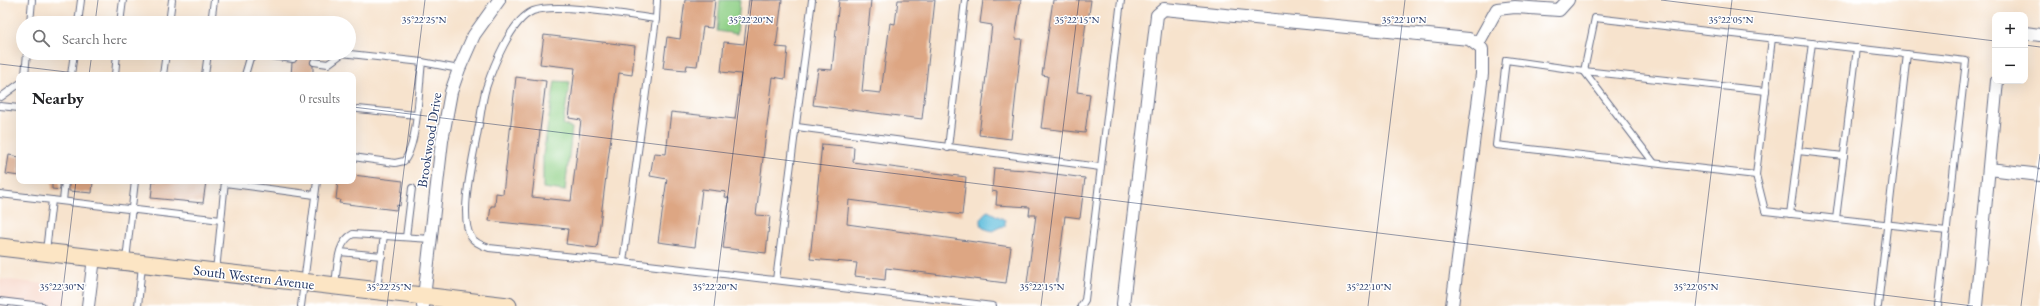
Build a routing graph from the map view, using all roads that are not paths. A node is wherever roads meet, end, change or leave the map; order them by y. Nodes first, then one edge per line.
1 (32, 0) edge
2 (81, 0) edge
3 (123, 0) edge
4 (172, 0) edge
5 (214, 0) edge
6 (499, 0) edge
7 (657, 0) edge
8 (812, 0) edge
9 (965, 0) edge
10 (1121, 0) edge
11 (1568, 0) edge
12 (31, 16) edge
13 (79, 16) edge
14 (121, 16) edge
15 (170, 16) edge
16 (212, 16) edge
17 (656, 18) junction
18 (2028, 33) edge
19 (2040, 35) edge
20 (1772, 38) junction
21 (1812, 43) junction
22 (1477, 45) junction
23 (1857, 48) junction
24 (1907, 54) junction
25 (356, 55) edge
26 (26, 60) edge
27 (73, 60) edge
28 (116, 60) edge
29 (165, 60) edge
30 (207, 60) edge
31 (249, 60) edge
32 (333, 60) edge
33 (314, 62) dead end
34 (422, 62) junction
35 (459, 69) junction
36 (1584, 71) junction
37 (25, 72) edge
38 (71, 72) edge
39 (115, 72) edge
40 (163, 72) edge
41 (205, 72) edge
42 (246, 72) edge
43 (1997, 84) edge
44 (16, 86) edge
45 (1766, 91) junction
46 (1, 97) edge
47 (0, 107) edge
48 (16, 108) edge
49 (358, 109) dead end
50 (416, 115) junction
51 (797, 127) junction
52 (948, 148) junction
53 (1798, 151) junction
54 (1844, 156) junction
55 (356, 157) edge
56 (1654, 163) junction
57 (1100, 167) junction
58 (1988, 169) junction
59 (1756, 175) junction
60 (2040, 175) edge
61 (65, 184) edge
62 (135, 184) edge
63 (225, 184) edge
64 (239, 184) edge
65 (317, 184) edge
66 (412, 188) dead end
67 (0, 194) edge
68 (315, 195) junction
69 (52, 200) junction
70 (63, 201) junction
71 (132, 208) junction
72 (1790, 214) junction
73 (1836, 219) junction
74 (221, 220) junction
75 (1887, 224) junction
76 (1947, 231) junction
77 (384, 235) junction
78 (406, 237) junction
79 (431, 239) junction
80 (0, 248) edge
81 (340, 252) junction
82 (46, 253) junction
83 (382, 256) junction
84 (94, 258) junction
85 (125, 262) junction
86 (623, 262) junction
87 (142, 264) junction
88 (216, 272) junction
89 (776, 280) junction
90 (304, 282) junction
91 (335, 286) junction
92 (377, 291) junction
93 (0, 301) edge
94 (424, 301) edge
95 (42, 306) edge
96 (88, 306) edge
97 (138, 306) edge
98 (301, 306) edge
99 (508, 306) edge
100 (993, 306) edge
101 (1082, 306) edge
102 (1124, 306) edge
103 (1452, 306) edge
104 (1878, 306) edge
105 (1938, 306) edge
106 (1976, 306) edge

1 - 12 lane
2 - 13 lane
3 - 14 lane
4 - 15 lane
5 - 16 lane
6 - 35 street, Brookwood Drive
7 - 17 lane
8 - 51 lane
9 - 52 lane
10 - 57 lane
11 - 22 street
17 - 86 lane
17 - 86 lane
18 - 19 street
20 - 21 lane
20 - 36 lane
20 - 45 lane
21 - 23 lane
21 - 53 lane
22 - 102 street
22 - 103 street
23 - 24 lane
23 - 54 lane
24 - 75 lane
24 - 76 lane
25 - 34 lane
26 - 37 lane
27 - 38 lane
28 - 39 lane
29 - 40 lane
30 - 41 lane
31 - 42 lane
32 - 33 lane
34 - 35 lane
34 - 50 lane
35 - 79 street, Brookwood Drive
36 - 45 lane
36 - 56 lane
36 - 56 lane
43 - 58 street
44 - 46 lane
45 - 59 lane
46 - 47 lane
47 - 48 lane
49 - 50 lane
50 - 55 lane
51 - 52 lane
51 - 89 lane
52 - 57 lane
53 - 54 lane
53 - 72 lane
54 - 73 lane
56 - 59 lane
57 - 101 lane
58 - 60 street
58 - 106 street
59 - 72 lane
61 - 70 lane
62 - 71 lane
63 - 74 lane
64 - 68 lane
65 - 68 lane
66 - 78 lane
67 - 69 lane
68 - 90 lane
69 - 70 lane
69 - 82 lane
70 - 71 lane
71 - 74 lane
71 - 85 lane
72 - 73 lane
73 - 75 lane
74 - 88 lane
75 - 76 lane
75 - 104 lane
76 - 105 lane
77 - 78 lane
77 - 81 lane
77 - 83 lane
78 - 79 lane
79 - 94 street, Brookwood Drive
80 - 82 main road, South Western Avenue
81 - 83 lane
81 - 91 lane
82 - 84 main road, South Western Avenue
83 - 92 lane
84 - 85 main road, South Western Avenue
84 - 96 street
85 - 87 main road, South Western Avenue
86 - 89 lane
87 - 88 main road, South Western Avenue
87 - 97 lane
88 - 90 main road, South Western Avenue
89 - 100 lane
90 - 91 main road, South Western Avenue
90 - 98 lane
91 - 92 main road, South Western Avenue
92 - 94 main road, South Western Avenue
93 - 95 lane
94 - 99 main road, South Western Avenue

